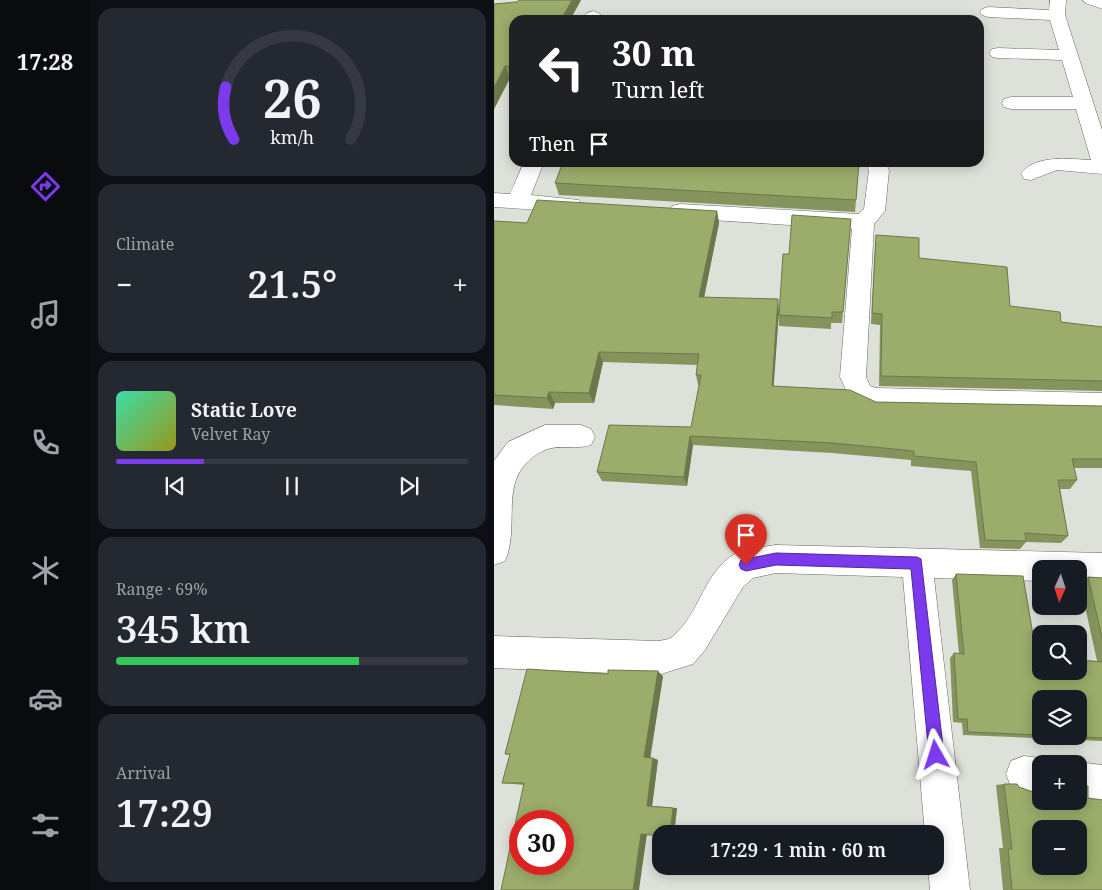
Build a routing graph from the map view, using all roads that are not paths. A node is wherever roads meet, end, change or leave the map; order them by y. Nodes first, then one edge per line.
1 (1090, 0) edge
2 (1102, 4) edge
3 (1057, 7) edge
4 (988, 12) dead end
5 (998, 53) dead end
6 (1068, 55) junction
7 (1011, 103) dead end
8 (1083, 104) junction
9 (532, 167) edge
10 (878, 167) edge
11 (1102, 168) edge
12 (1031, 174) dead end
13 (494, 200) edge
14 (518, 201) junction
15 (597, 206) edge
16 (656, 210) edge
17 (863, 222) junction
18 (1102, 404) edge
19 (581, 437) dead end
20 (494, 551) edge
21 (917, 563) junction
22 (1102, 568) edge
23 (494, 652) edge
24 (1087, 781) edge
25 (1102, 783) edge
26 (950, 890) edge

1 - 2 street
3 - 4 street
3 - 6 street
5 - 6 street
6 - 8 street
7 - 8 street
8 - 11 street
9 - 14 street
10 - 17 street
11 - 12 street
13 - 14 street
14 - 15 street
16 - 17 street
17 - 18 street
19 - 20 street
21 - 22 street
21 - 23 street
21 - 26 street
24 - 25 street

